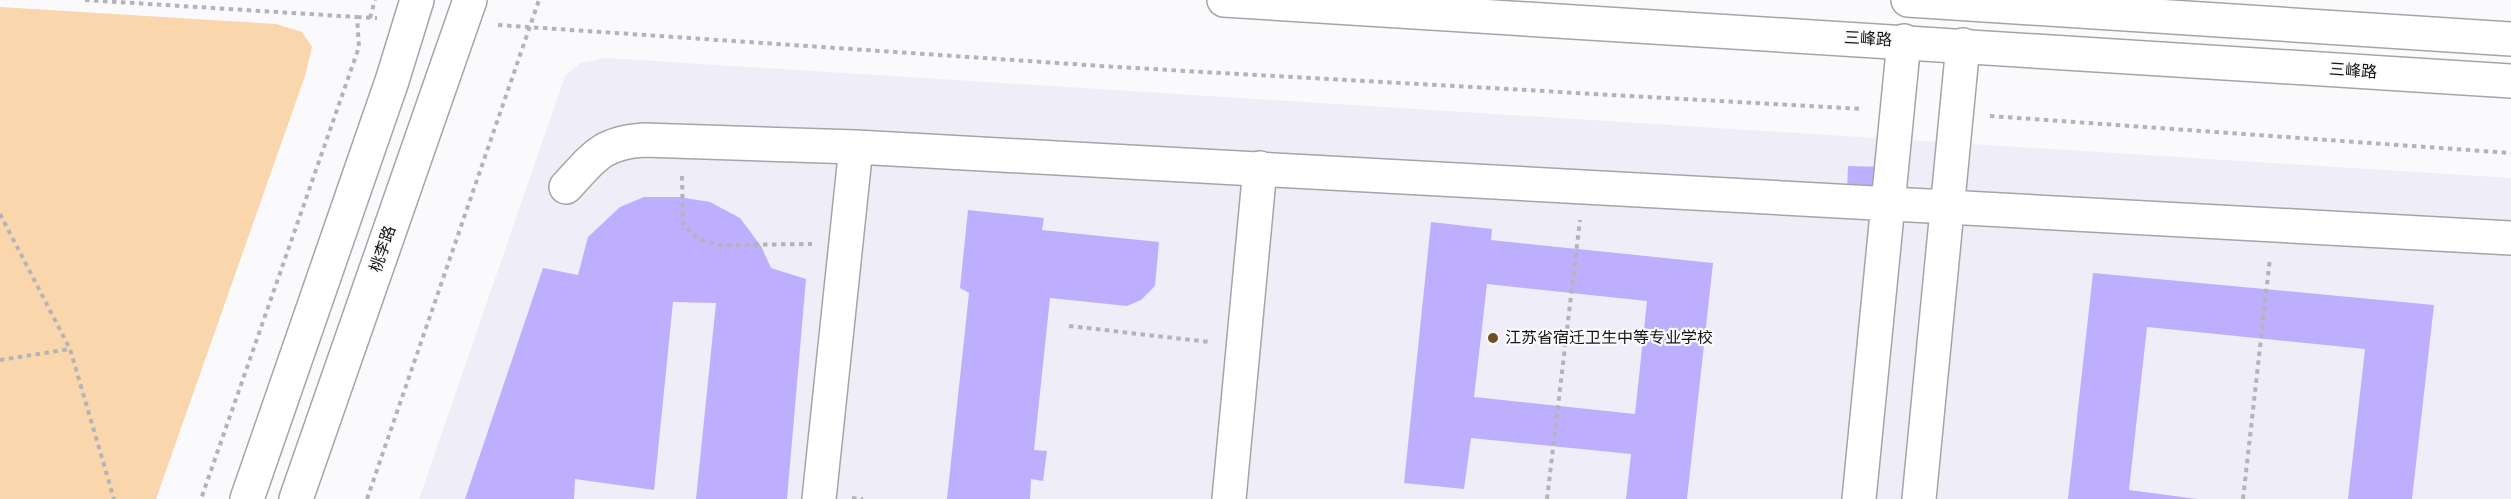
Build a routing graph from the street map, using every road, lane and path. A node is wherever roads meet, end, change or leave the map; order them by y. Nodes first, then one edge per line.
1 (84, 0) edge
2 (375, 0) edge
3 (538, 0) edge
4 (1224, 0) edge
5 (1908, 0) edge
6 (414, 10) edge
7 (466, 11) edge
8 (357, 17) junction
9 (370, 18) junction
10 (529, 27) junction
11 (2511, 39) edge
12 (1904, 41) junction
13 (1963, 45) junction
14 (2511, 81) edge
15 (1897, 111) junction
16 (1956, 114) junction
17 (680, 141) junction
18 (856, 147) junction
19 (2511, 153) edge
20 (1260, 168) junction
21 (1584, 186) junction
22 (566, 187) dead end
23 (1888, 203) junction
24 (1947, 207) junction
25 (0, 214) edge
26 (2274, 225) junction
27 (2511, 238) edge
28 (846, 244) junction
29 (1069, 326) dead end
30 (1243, 346) junction
31 (70, 349) junction
32 (0, 360) edge
33 (114, 499) edge
34 (201, 499) edge
35 (247, 499) edge
36 (296, 499) edge
37 (367, 499) edge
38 (819, 499) edge
39 (1229, 499) edge
40 (1546, 499) edge
41 (1859, 499) edge
42 (1919, 499) edge
43 (2243, 499) edge

1 - 8 path
2 - 9 path
3 - 10 path
4 - 12 main road, 三峰路
5 - 11 main road
6 - 9 path
6 - 35 main road
7 - 10 path
7 - 36 main road, 桃李路
8 - 9 path
8 - 34 path
10 - 15 path
10 - 37 path
12 - 13 main road, 三峰路
12 - 15 main road
13 - 14 main road, 三峰路
13 - 16 main road
15 - 23 main road
16 - 19 path
16 - 24 main road
17 - 18 main road
17 - 22 main road
17 - 28 path
18 - 20 main road
18 - 28 main road
20 - 21 main road
20 - 30 main road
21 - 23 main road
21 - 40 path
23 - 24 main road
23 - 41 main road
24 - 26 main road
24 - 42 main road
25 - 31 path
26 - 27 main road
26 - 43 path
28 - 38 main road
29 - 30 path
30 - 39 main road
31 - 32 path
31 - 33 path

